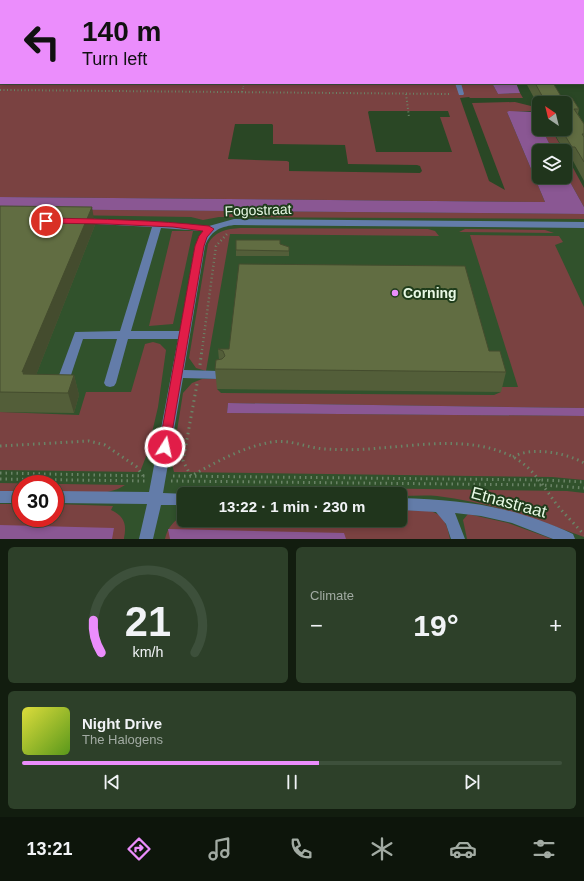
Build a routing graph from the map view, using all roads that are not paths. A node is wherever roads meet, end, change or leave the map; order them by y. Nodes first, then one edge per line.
1 (458, 84) edge
2 (461, 94) road end
3 (69, 221) edge
4 (157, 225) junction
5 (584, 225) edge
6 (209, 229) junction
7 (124, 335) junction
8 (185, 335) junction
9 (178, 374) junction
10 (219, 374) edge
11 (64, 378) edge
12 (110, 383) dead end
13 (0, 497) edge
14 (12, 497) edge
15 (64, 497) edge
16 (156, 498) junction
17 (177, 499) edge
18 (407, 504) edge
19 (439, 505) junction
20 (146, 539) edge
21 (458, 539) edge
22 (568, 539) edge

1 - 2 street
3 - 4 street
4 - 6 street
4 - 7 street
5 - 6 street, Fogostraat
6 - 8 street, Fogostraat
7 - 8 street
7 - 11 street
7 - 12 street
8 - 9 street, Fogostraat
9 - 10 street
9 - 16 street, Fogostraat
13 - 14 street
15 - 16 street
16 - 17 street
16 - 20 street, Fogostraat
18 - 19 street, Etnastraat
19 - 21 street
19 - 22 street, Etnastraat

